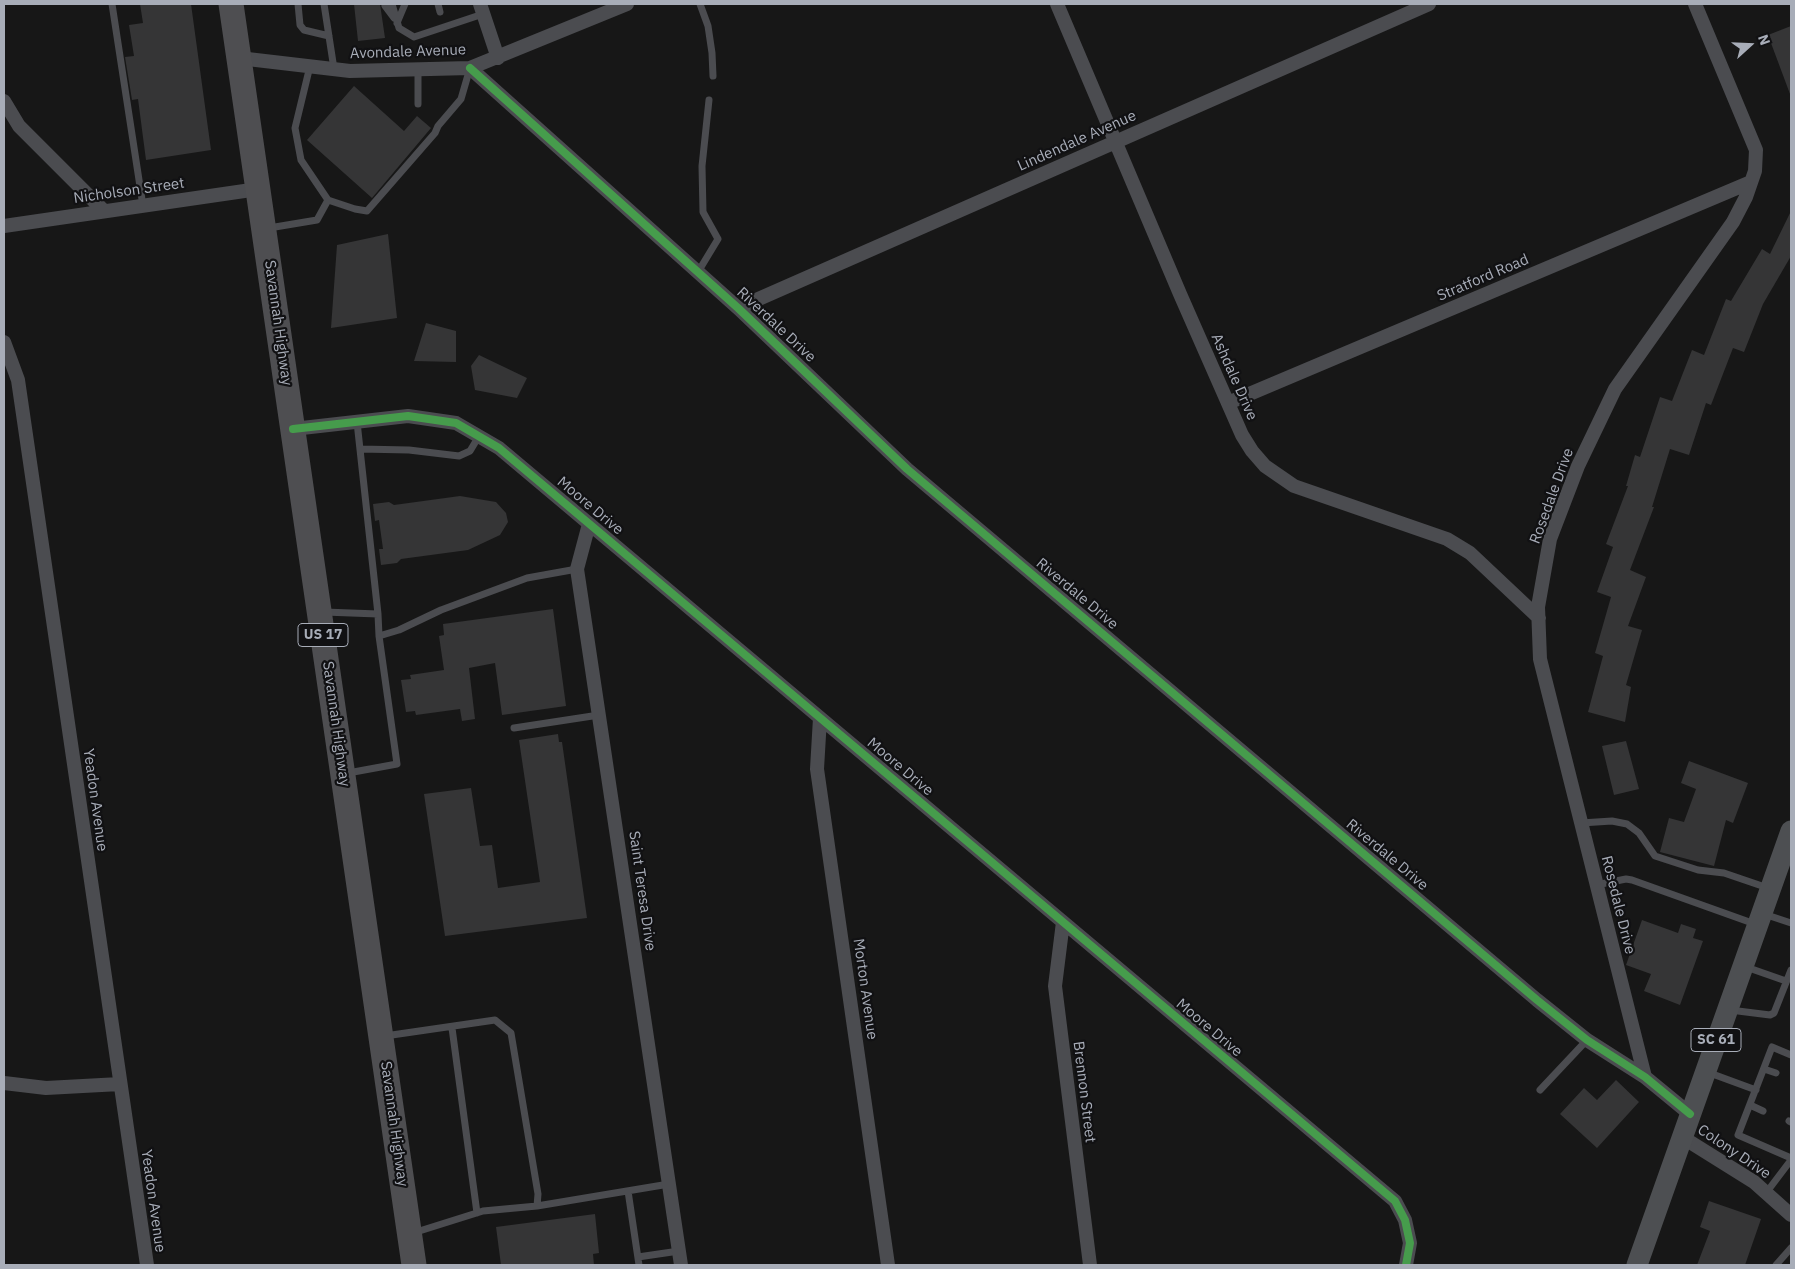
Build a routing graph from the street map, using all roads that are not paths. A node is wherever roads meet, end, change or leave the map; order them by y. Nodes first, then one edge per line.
1 (112, 4) edge
2 (231, 4) edge
3 (298, 4) edge
4 (324, 4) edge
5 (405, 4) edge
6 (438, 4) edge
7 (627, 4) edge
8 (700, 4) edge
9 (1057, 4) edge
10 (1429, 4) edge
11 (1695, 4) edge
12 (388, 5) edge
13 (482, 9) edge
14 (440, 12) dead end
15 (397, 22) junction
16 (329, 36) junction
17 (239, 58) junction
18 (498, 58) junction
19 (310, 66) junction
20 (470, 68) junction
21 (334, 69) junction
22 (418, 70) junction
23 (713, 76) dead end
24 (709, 100) dead end
25 (4, 101) edge
26 (418, 104) dead end
27 (1115, 142) junction
28 (1751, 182) junction
29 (258, 190) junction
30 (328, 200) junction
31 (143, 206) junction
32 (104, 211) junction
33 (4, 226) edge
34 (264, 229) junction
35 (698, 272) junction
36 (738, 308) junction
37 (4, 342) edge
38 (1228, 403) junction
39 (357, 422) junction
40 (293, 429) junction
41 (479, 436) junction
42 (360, 449) junction
43 (589, 524) junction
44 (577, 569) junction
45 (319, 612) junction
46 (378, 614) junction
47 (1539, 618) junction
48 (380, 636) junction
49 (599, 715) junction
50 (820, 718) junction
51 (514, 728) dead end
52 (343, 774) junction
53 (1581, 823) junction
54 (1791, 831) edge
55 (1596, 885) junction
56 (1770, 889) junction
57 (1760, 919) junction
58 (1063, 922) junction
59 (1791, 923) edge
60 (1743, 966) junction
61 (1791, 970) edge
62 (1786, 981) junction
63 (1727, 1010) junction
64 (452, 1028) junction
65 (381, 1036) junction
66 (1587, 1040) junction
67 (1791, 1055) edge
68 (1764, 1069) junction
69 (1705, 1072) junction
70 (1776, 1073) dead end
71 (1645, 1076) junction
72 (4, 1083) edge
73 (120, 1084) junction
74 (1540, 1090) dead end
75 (1756, 1090) junction
76 (1750, 1105) junction
77 (1763, 1111) dead end
78 (1690, 1114) junction
79 (1682, 1137) junction
80 (1791, 1159) edge
81 (669, 1184) junction
82 (628, 1190) junction
83 (1766, 1193) junction
84 (536, 1206) junction
85 (477, 1213) junction
86 (1791, 1214) edge
87 (410, 1233) junction
88 (1791, 1248) edge
89 (678, 1251) junction
90 (638, 1257) junction
91 (146, 1265) edge
92 (414, 1265) edge
93 (639, 1265) edge
94 (681, 1265) edge
95 (888, 1265) edge
96 (1090, 1265) edge
97 (1406, 1265) edge
98 (1638, 1265) edge
99 (1776, 1265) edge

1 - 31 lane
2 - 17 highway, Savannah Highway / US 17
3 - 16 lane
4 - 16 lane
5 - 15 lane
6 - 14 lane
7 - 18 street, Avondale Avenue
8 - 23 lane
9 - 27 street, Ashdale Drive
10 - 27 street, Lindendale Avenue
11 - 28 street, Rosedale Drive
12 - 15 lane
13 - 15 lane
13 - 18 street
16 - 21 lane
17 - 19 street, Avondale Avenue
17 - 29 highway, Savannah Highway / US 17
18 - 20 street, Avondale Avenue
19 - 21 street, Avondale Avenue
19 - 30 lane
20 - 22 street, Avondale Avenue
20 - 30 lane
20 - 35 street, Riverdale Drive
21 - 22 street, Avondale Avenue
22 - 26 lane
24 - 35 lane
25 - 32 street
27 - 36 street, Lindendale Avenue
27 - 38 street, Ashdale Drive
28 - 38 street, Stratford Road
28 - 47 street, Rosedale Drive
29 - 31 street, Nicholson Street
29 - 34 highway, Savannah Highway / US 17
30 - 34 lane
31 - 32 street, Nicholson Street
32 - 33 street, Nicholson Street
34 - 40 highway, Savannah Highway / US 17
35 - 36 street, Riverdale Drive
36 - 66 street, Riverdale Drive
37 - 73 street, Yeadon Avenue
38 - 47 street, Ashdale Drive
39 - 40 street, Moore Drive
39 - 41 street, Moore Drive
39 - 42 lane
40 - 45 highway, Savannah Highway / US 17
41 - 42 lane
41 - 43 street, Moore Drive
42 - 46 lane
43 - 44 street, Saint Teresa Drive
43 - 50 street, Moore Drive
44 - 48 lane
44 - 49 street, Saint Teresa Drive
45 - 46 lane
45 - 52 highway, Savannah Highway / US 17
46 - 48 lane
47 - 53 street, Rosedale Drive
48 - 52 lane
49 - 51 lane
49 - 81 street, Saint Teresa Drive
50 - 58 street, Moore Drive
50 - 95 street, Morton Avenue
52 - 65 highway, Savannah Highway / US 17
53 - 55 street, Rosedale Drive
53 - 56 lane
54 - 56 main road, SC 61
55 - 57 lane
55 - 71 street, Rosedale Drive
56 - 57 main road, SC 61
57 - 59 lane
57 - 60 main road, SC 61
58 - 96 street, Brennon Street
58 - 97 street, Moore Drive
60 - 62 lane
60 - 63 main road, SC 61
61 - 62 lane
62 - 63 lane
63 - 69 main road, SC 61
64 - 65 lane
64 - 84 lane
64 - 85 lane
65 - 87 highway, Savannah Highway / US 17
66 - 71 street, Riverdale Drive
66 - 74 lane
67 - 68 lane
68 - 70 lane
68 - 75 lane
69 - 75 lane
69 - 78 main road, SC 61
71 - 78 street, Riverdale Drive
72 - 73 street
73 - 91 street, Yeadon Avenue
75 - 76 lane
76 - 77 lane
76 - 80 lane
78 - 79 main road, SC 61
79 - 83 street, Colony Drive
79 - 98 main road, SC 61
80 - 83 lane
81 - 82 lane
81 - 89 street, Saint Teresa Drive
82 - 84 lane
82 - 90 lane
83 - 86 street, Colony Drive
84 - 85 lane
85 - 87 lane
87 - 92 highway, Savannah Highway / US 17
88 - 99 lane
89 - 90 lane
89 - 94 street, Saint Teresa Drive
90 - 93 lane

